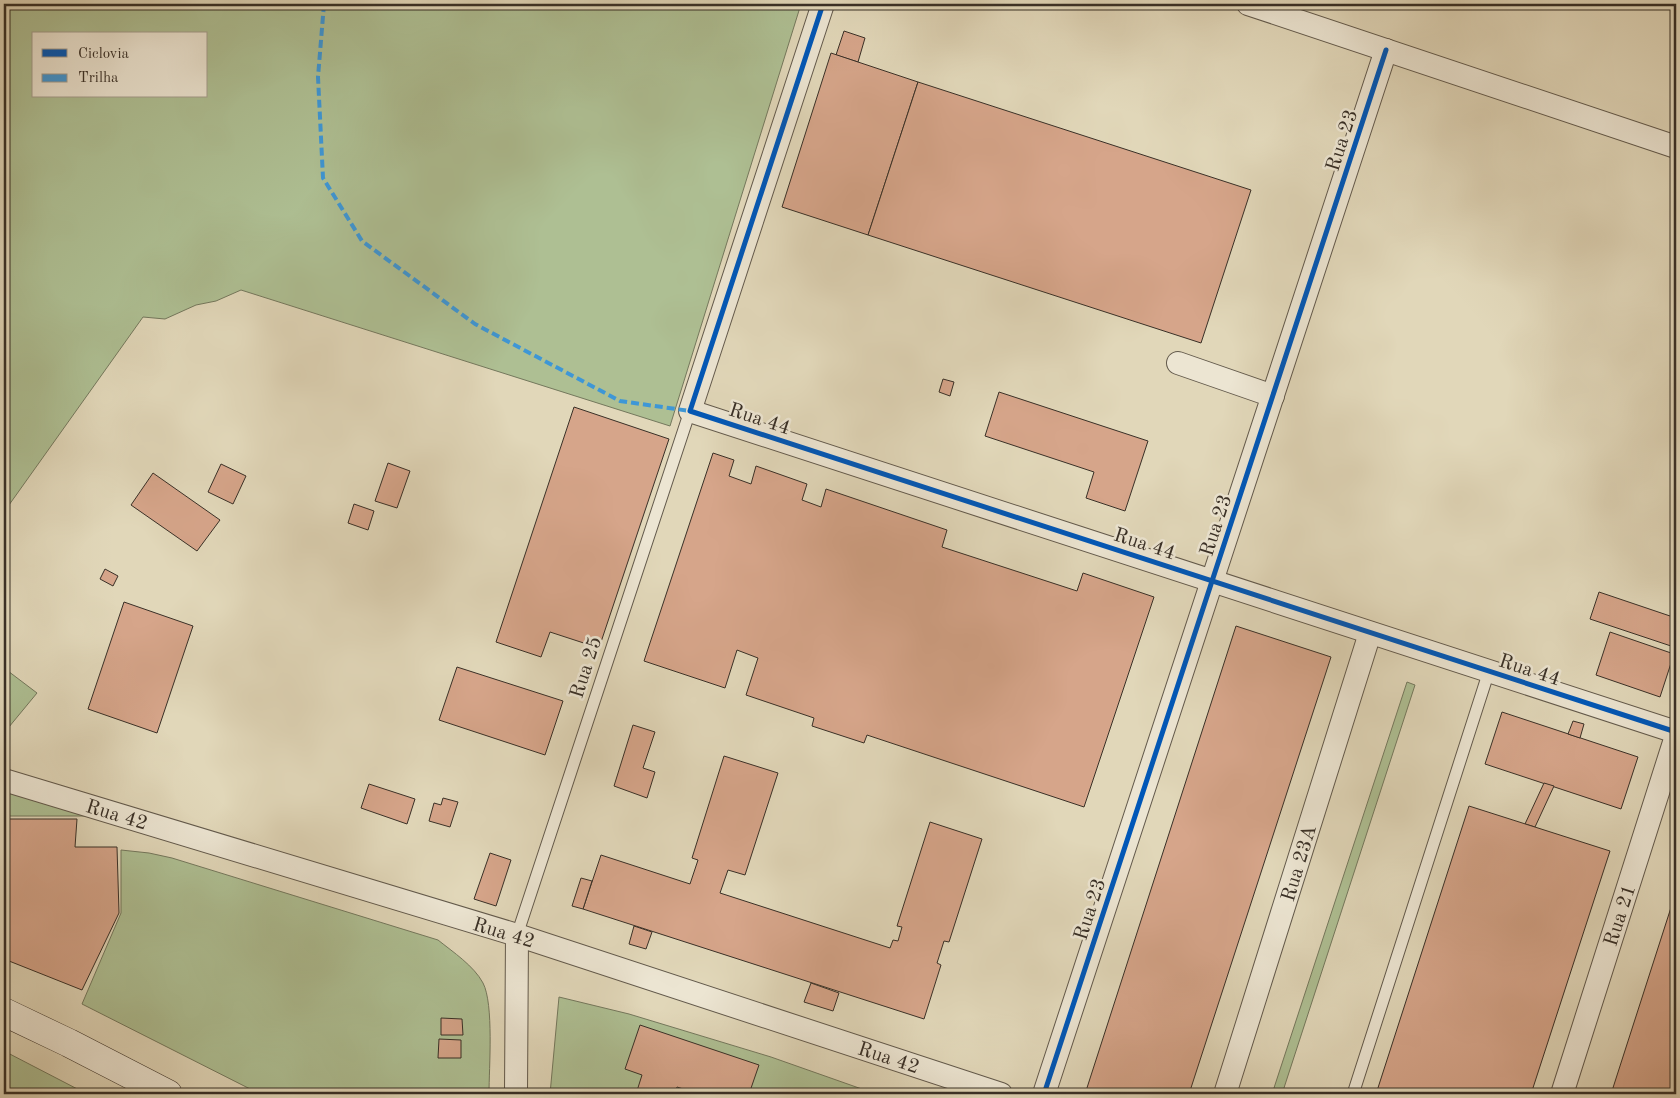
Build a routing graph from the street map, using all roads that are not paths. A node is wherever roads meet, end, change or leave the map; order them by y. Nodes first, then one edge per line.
1 (823, 4) edge
2 (1248, 4) edge
3 (1386, 50) junction
4 (1676, 147) edge
5 (1178, 363) dead end
6 (1273, 396) junction
7 (690, 411) junction
8 (1212, 581) junction
9 (1370, 632) junction
10 (1489, 671) junction
11 (1676, 732) edge
12 (1676, 736) edge
13 (4, 780) edge
14 (517, 935) junction
15 (4, 1012) edge
16 (168, 1094) edge
17 (516, 1094) edge
18 (1001, 1094) edge
19 (1044, 1094) edge
20 (1225, 1094) edge
21 (1353, 1094) edge
22 (1562, 1094) edge

1 - 7 street
2 - 3 street
3 - 4 street
3 - 6 street, Rua 23
5 - 6 street
6 - 8 street, Rua 23
7 - 8 street, Rua 44
7 - 14 lane, Rua 25
8 - 9 street, Rua 44
8 - 19 street, Rua 23
9 - 10 street, Rua 44
9 - 20 street, Rua 23A
10 - 11 street, Rua 44
10 - 21 lane
12 - 22 street, Rua 21
13 - 14 street, Rua 42
14 - 17 street
14 - 18 street, Rua 42
15 - 16 street

